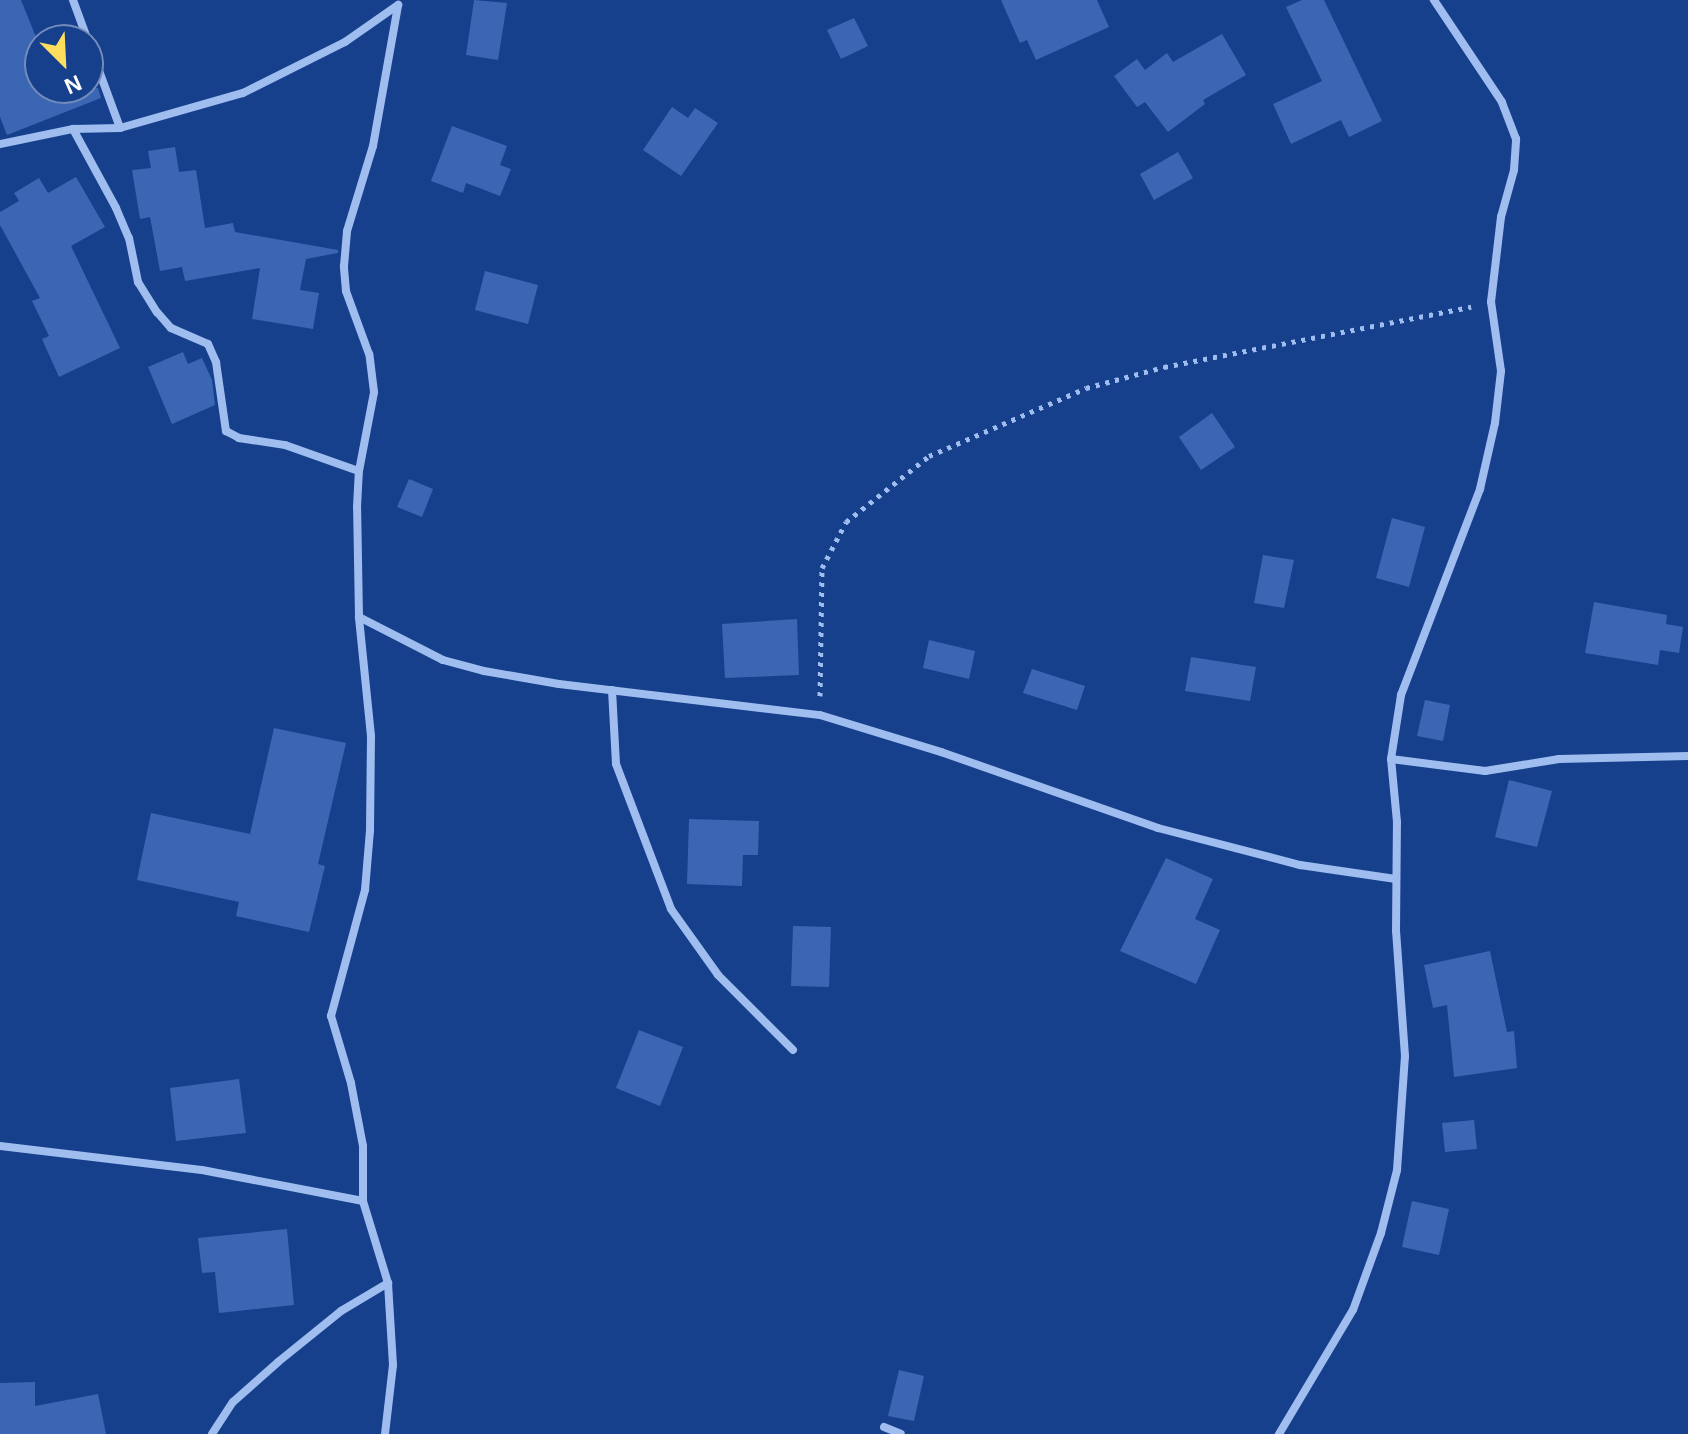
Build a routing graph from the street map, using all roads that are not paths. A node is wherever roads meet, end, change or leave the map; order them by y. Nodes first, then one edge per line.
1 (73, 0) edge
2 (1434, 0) edge
3 (399, 2) edge
4 (120, 128) junction
5 (73, 129) junction
6 (0, 144) edge
7 (359, 471) junction
8 (359, 617) junction
9 (612, 690) junction
10 (1688, 756) edge
11 (1391, 759) junction
12 (1396, 879) junction
13 (793, 1050) dead end
14 (0, 1146) edge
15 (363, 1201) junction
16 (388, 1283) junction
17 (884, 1427) dead end
18 (212, 1434) edge
19 (385, 1434) edge
20 (901, 1434) edge
21 (1279, 1434) edge

1 - 4 street
2 - 11 street
3 - 4 street
3 - 7 street
4 - 5 street
5 - 6 street
5 - 7 street
7 - 8 street
8 - 9 street
8 - 15 street
9 - 12 street
9 - 13 street
10 - 11 street
11 - 12 street
12 - 21 street
14 - 15 street
15 - 16 street
16 - 18 street
16 - 19 street
17 - 20 street

